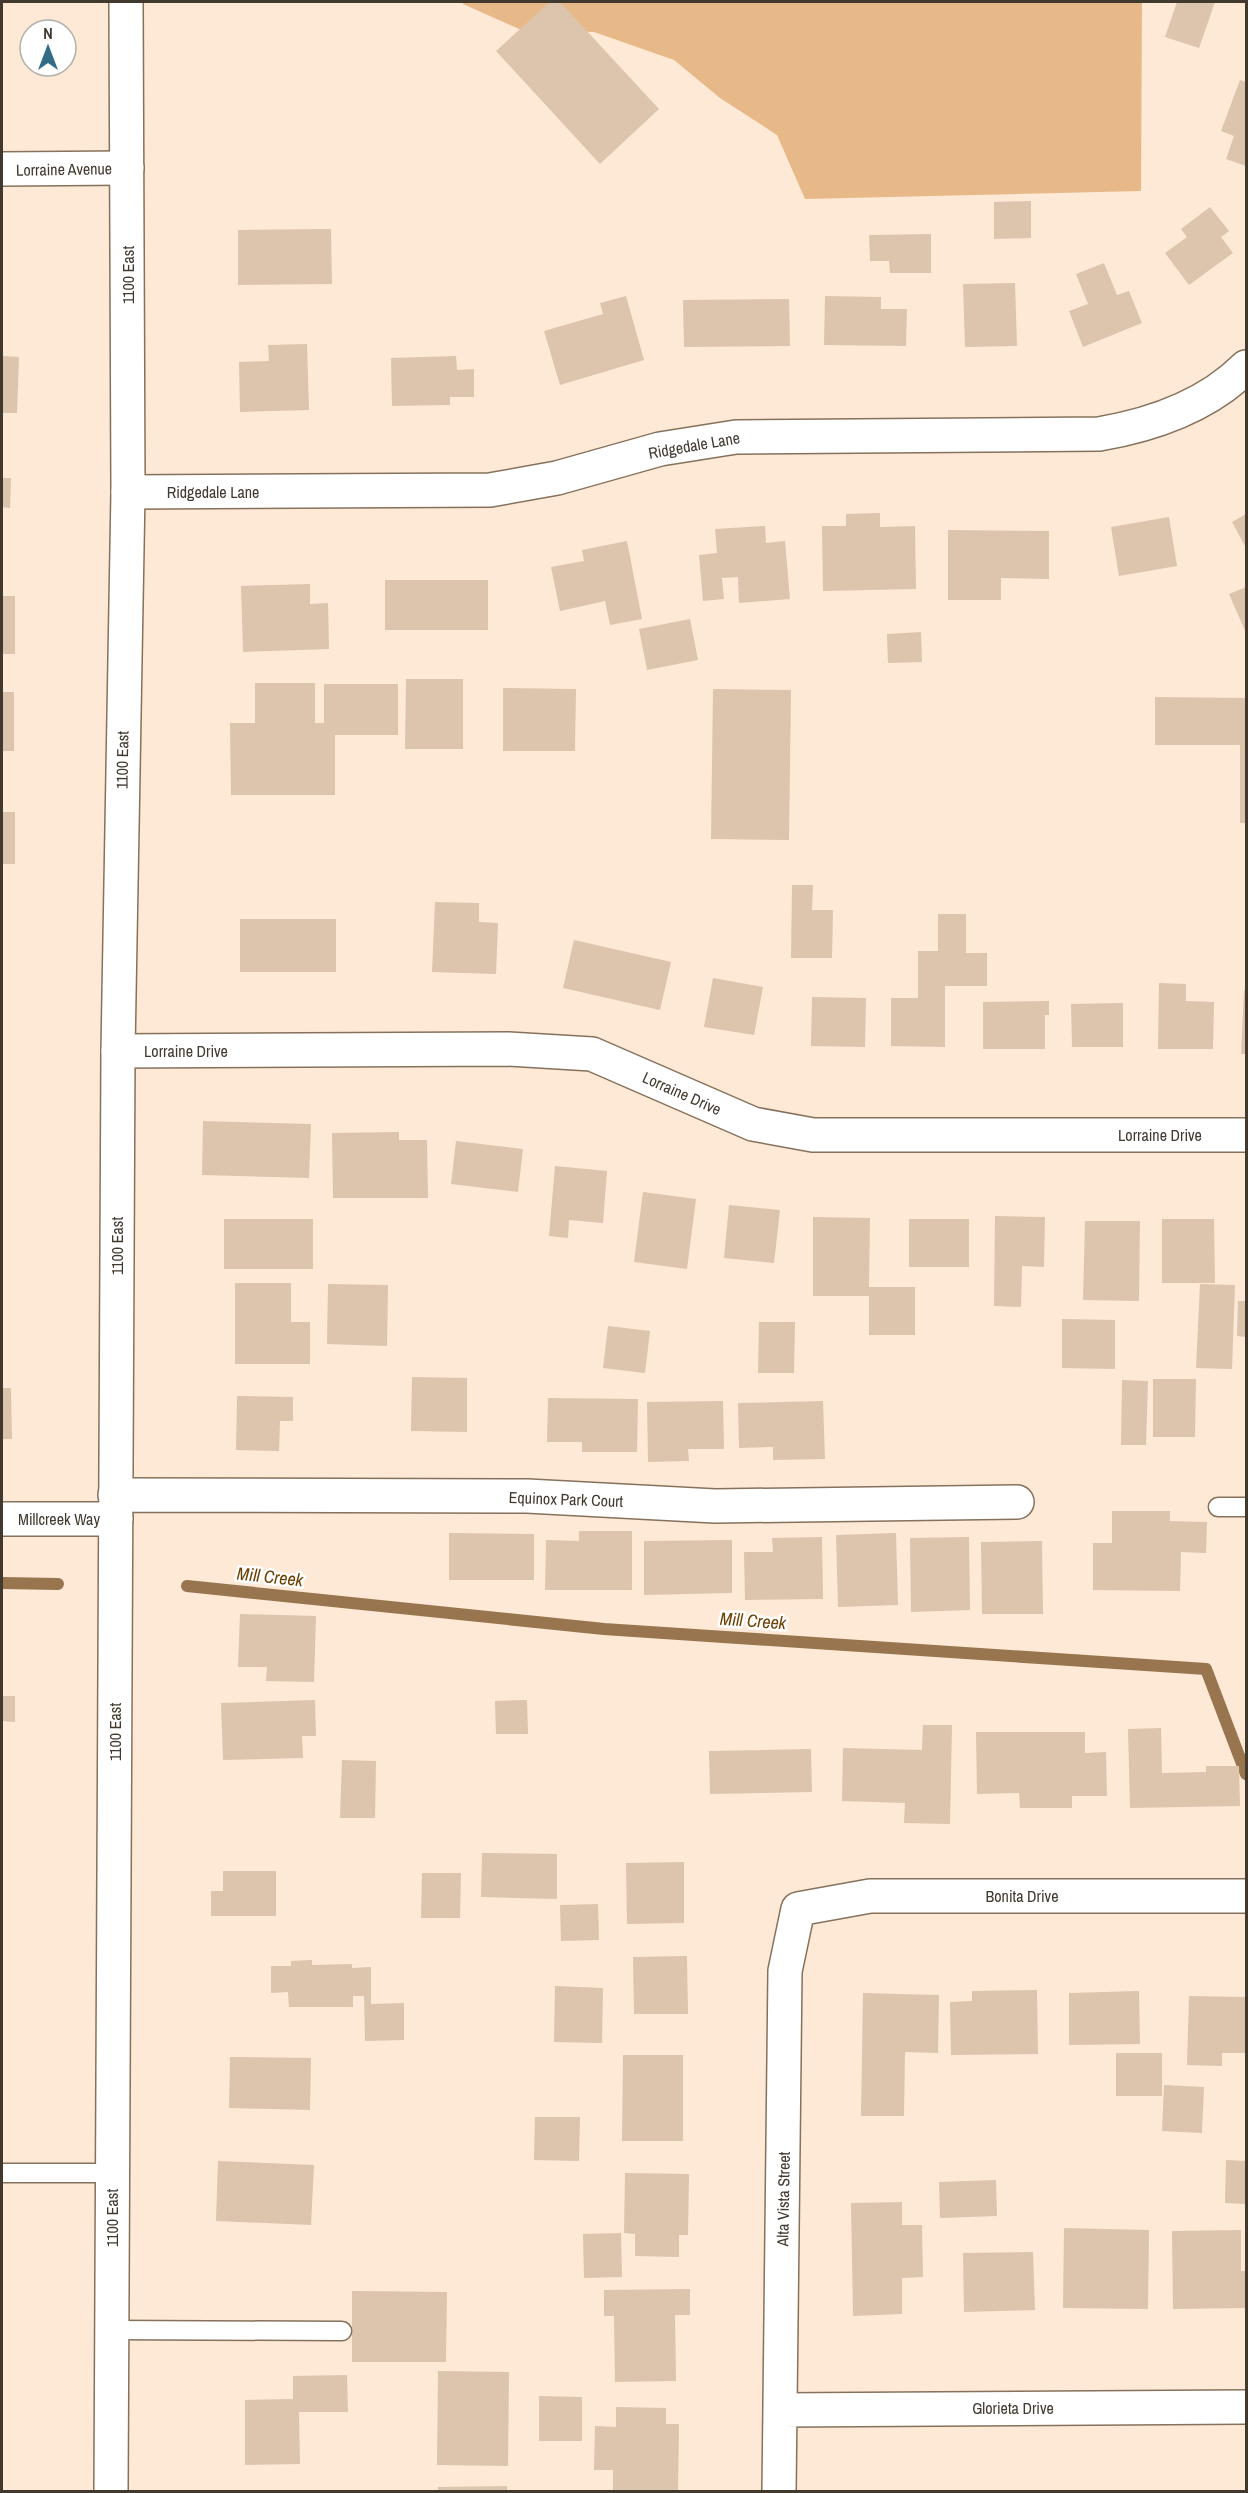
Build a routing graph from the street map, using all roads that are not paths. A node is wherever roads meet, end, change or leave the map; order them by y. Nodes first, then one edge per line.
1 (126, 2) edge
2 (127, 168) junction
3 (2, 169) edge
4 (1246, 367) edge
5 (128, 492) junction
6 (118, 1051) junction
7 (1246, 1135) edge
8 (1017, 1502) dead end
9 (1218, 1507) dead end
10 (1246, 1507) edge
11 (116, 1508) junction
12 (2, 1520) edge
13 (1246, 1896) edge
14 (798, 1909) joint
15 (2, 2173) edge
16 (112, 2173) junction
17 (112, 2330) junction
18 (342, 2331) dead end
19 (1246, 2407) edge
20 (780, 2410) junction
21 (111, 2492) edge
22 (779, 2492) edge

1 - 2 street, 1100 East
2 - 3 street, Lorraine Avenue
2 - 5 street, 1100 East
4 - 5 street, Ridgedale Lane
5 - 6 street, 1100 East
6 - 7 street, Lorraine Drive
6 - 11 street, 1100 East
8 - 11 street, Equinox Park Court
9 - 10 lane
11 - 12 street, Millcreek Way
11 - 16 street, 1100 East
13 - 14 street, Bonita Drive
14 - 20 street, Alta Vista Street
15 - 16 lane
16 - 17 street, 1100 East
17 - 18 lane
17 - 21 street, 1100 East
19 - 20 street, Glorieta Drive
20 - 22 street, Alta Vista Street

